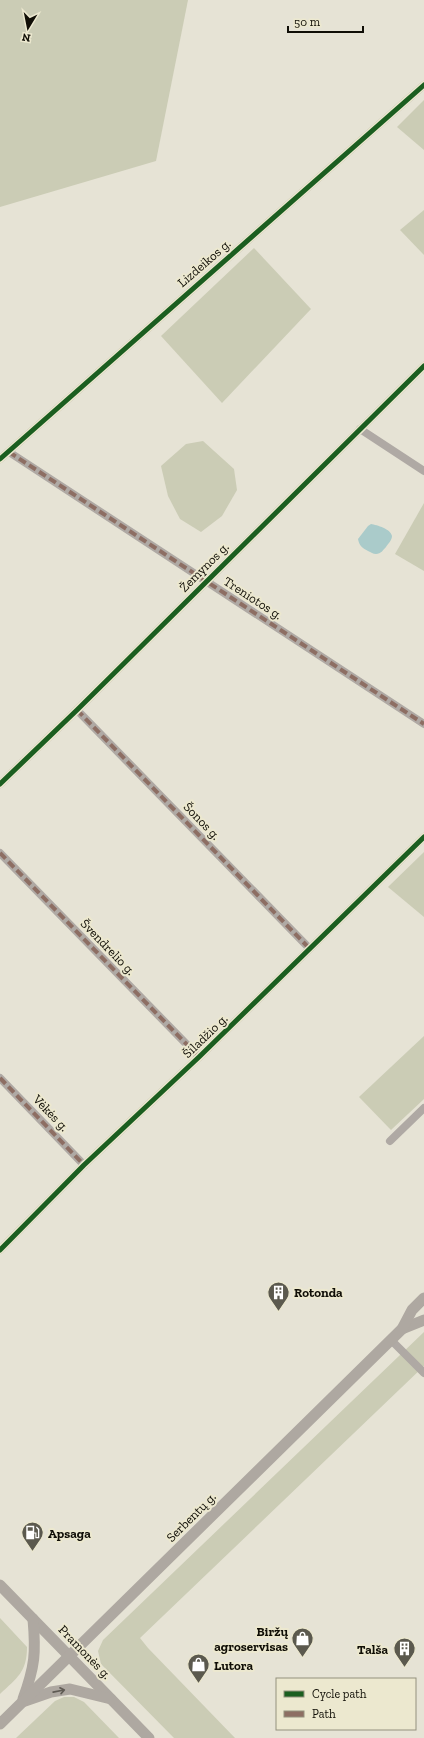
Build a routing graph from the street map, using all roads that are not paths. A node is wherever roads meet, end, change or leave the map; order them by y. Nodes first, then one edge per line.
1 (424, 85) edge
2 (424, 366) edge
3 (360, 430) junction
4 (9, 452) junction
5 (0, 459) edge
6 (424, 471) edge
7 (206, 581) junction
8 (77, 710) junction
9 (424, 724) edge
10 (0, 784) edge
11 (424, 837) edge
12 (0, 853) edge
13 (309, 948) junction
14 (199, 1057) junction
15 (0, 1078) edge
16 (424, 1108) edge
17 (390, 1141) dead end
18 (84, 1165) junction
19 (0, 1250) edge
20 (424, 1298) edge
21 (424, 1320) edge
22 (402, 1329) junction
23 (391, 1340) junction
24 (424, 1373) edge
25 (0, 1585) edge
26 (33, 1619) junction
27 (69, 1656) junction
28 (112, 1699) junction
29 (22, 1702) junction
30 (0, 1724) edge
31 (149, 1738) edge

1 - 4 street, Lizdeikos g.
2 - 3 street, Žemynos g.
3 - 6 street
3 - 7 street, Žemynos g.
4 - 5 street, Lizdeikos g.
4 - 7 street, Treniotos g.
7 - 8 street, Žemynos g.
7 - 9 street, Treniotos g.
8 - 10 street, Žemynos g.
8 - 13 street, Šonos g.
11 - 13 street, Šiladžio g.
12 - 14 street, Švendrelio g.
13 - 14 street, Šiladžio g.
14 - 18 street, Šiladžio g.
15 - 18 street, Vėkės g.
16 - 17 street
18 - 19 street, Šiladžio g.
20 - 22 main road, Serbentų g.
21 - 22 main road, Serbentų g.
22 - 23 main road, Serbentų g.
23 - 24 street
23 - 27 main road, Serbentų g.
25 - 26 main road, Pramonės g.
26 - 27 main road, Pramonės g.
26 - 29 main road
27 - 28 main road, Pramonės g.
27 - 29 main road, Serbentų g.
29 -> 28 main road
28 - 31 main road, Pramonės g.
29 - 30 main road, Serbentų g.

